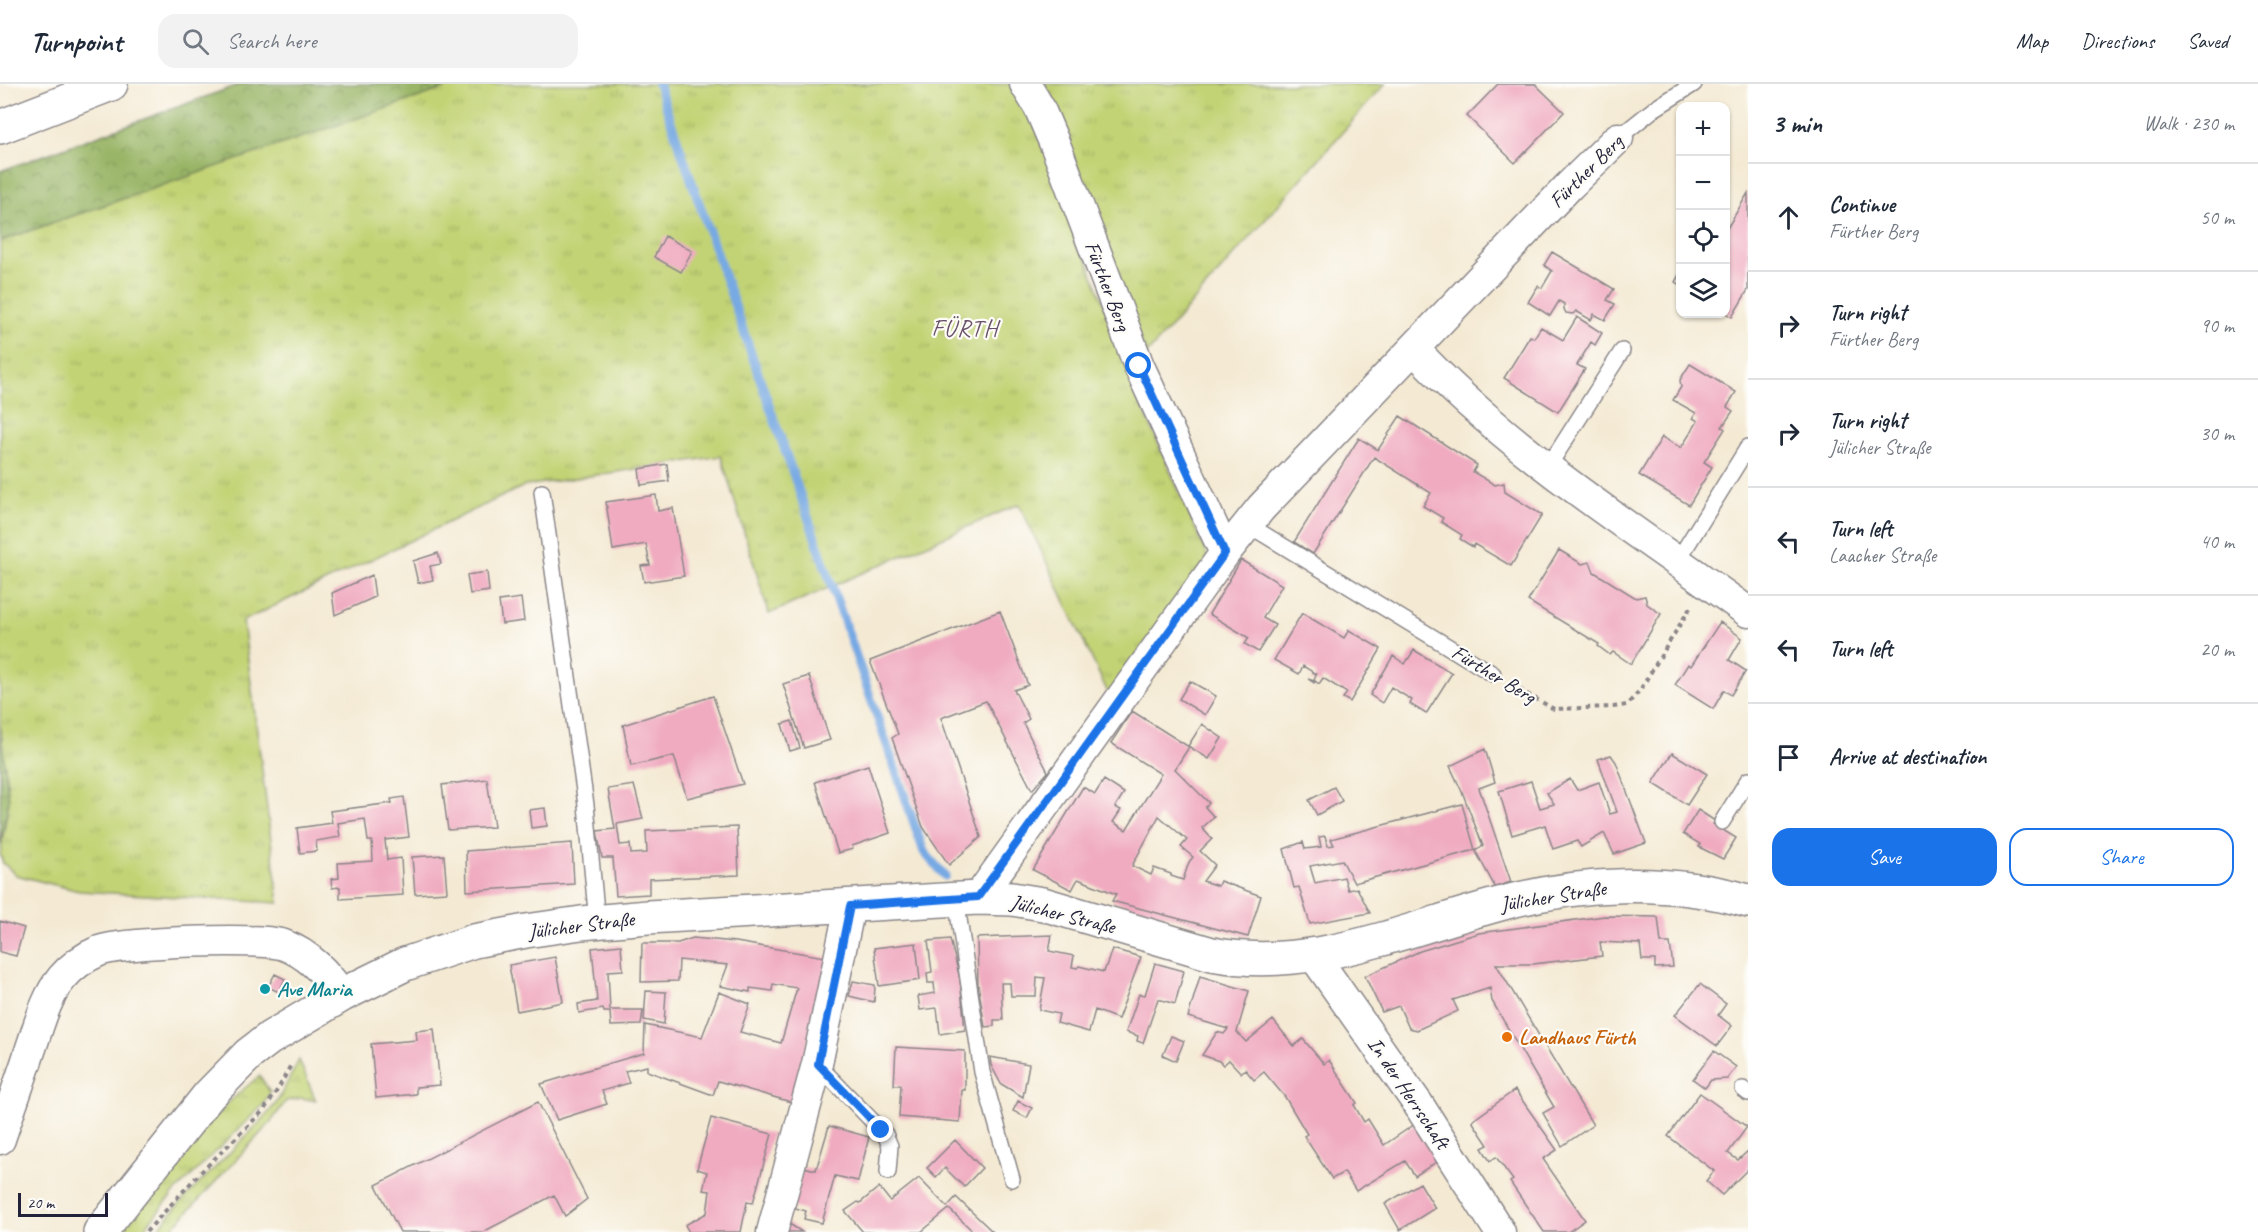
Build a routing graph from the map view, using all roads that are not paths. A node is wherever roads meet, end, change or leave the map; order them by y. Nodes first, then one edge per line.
1 (111, 84) edge
2 (1025, 84) edge
3 (1694, 84) edge
4 (0, 127) edge
5 (1618, 138) joint
6 (1414, 349) junction
7 (1622, 351) dead end
8 (1748, 447) edge
9 (1548, 467) junction
10 (542, 492) dead end
11 (1247, 524) junction
12 (1225, 553) junction
13 (1678, 560) junction
14 (1748, 612) edge
15 (1493, 674) road end
16 (1748, 780) edge
17 (1722, 822) dead end
18 (967, 898) junction
19 (1748, 901) edge
20 (850, 906) junction
21 (597, 922) junction
22 (1314, 956) junction
23 (336, 998) junction
24 (818, 1064) junction
25 (0, 1139) edge
26 (888, 1172) dead end
27 (1012, 1179) dead end
28 (100, 1232) edge
29 (772, 1232) edge
30 (1500, 1232) edge

1 - 4 street
2 - 12 street, Fürther Berg
3 - 5 lane, Fürther Berg
5 - 6 street, Fürther Berg
6 - 9 street
6 - 11 street, Fürther Berg
7 - 9 lane
8 - 13 lane
9 - 13 street
10 - 21 lane
11 - 12 street, Fürther Berg
11 - 15 lane, Fürther Berg
12 - 18 street, Fürther Berg
13 - 14 street
16 - 17 lane
18 - 20 street, Jülicher Straße
18 - 22 street, Jülicher Straße
18 - 27 lane
19 - 22 street, Jülicher Straße
20 - 21 street, Jülicher Straße
20 - 24 street
21 - 23 street, Jülicher Straße
22 - 30 street, In der Herrschaft
23 - 25 street
23 - 28 street, Jülicher Straße
24 - 26 lane
24 - 29 street

